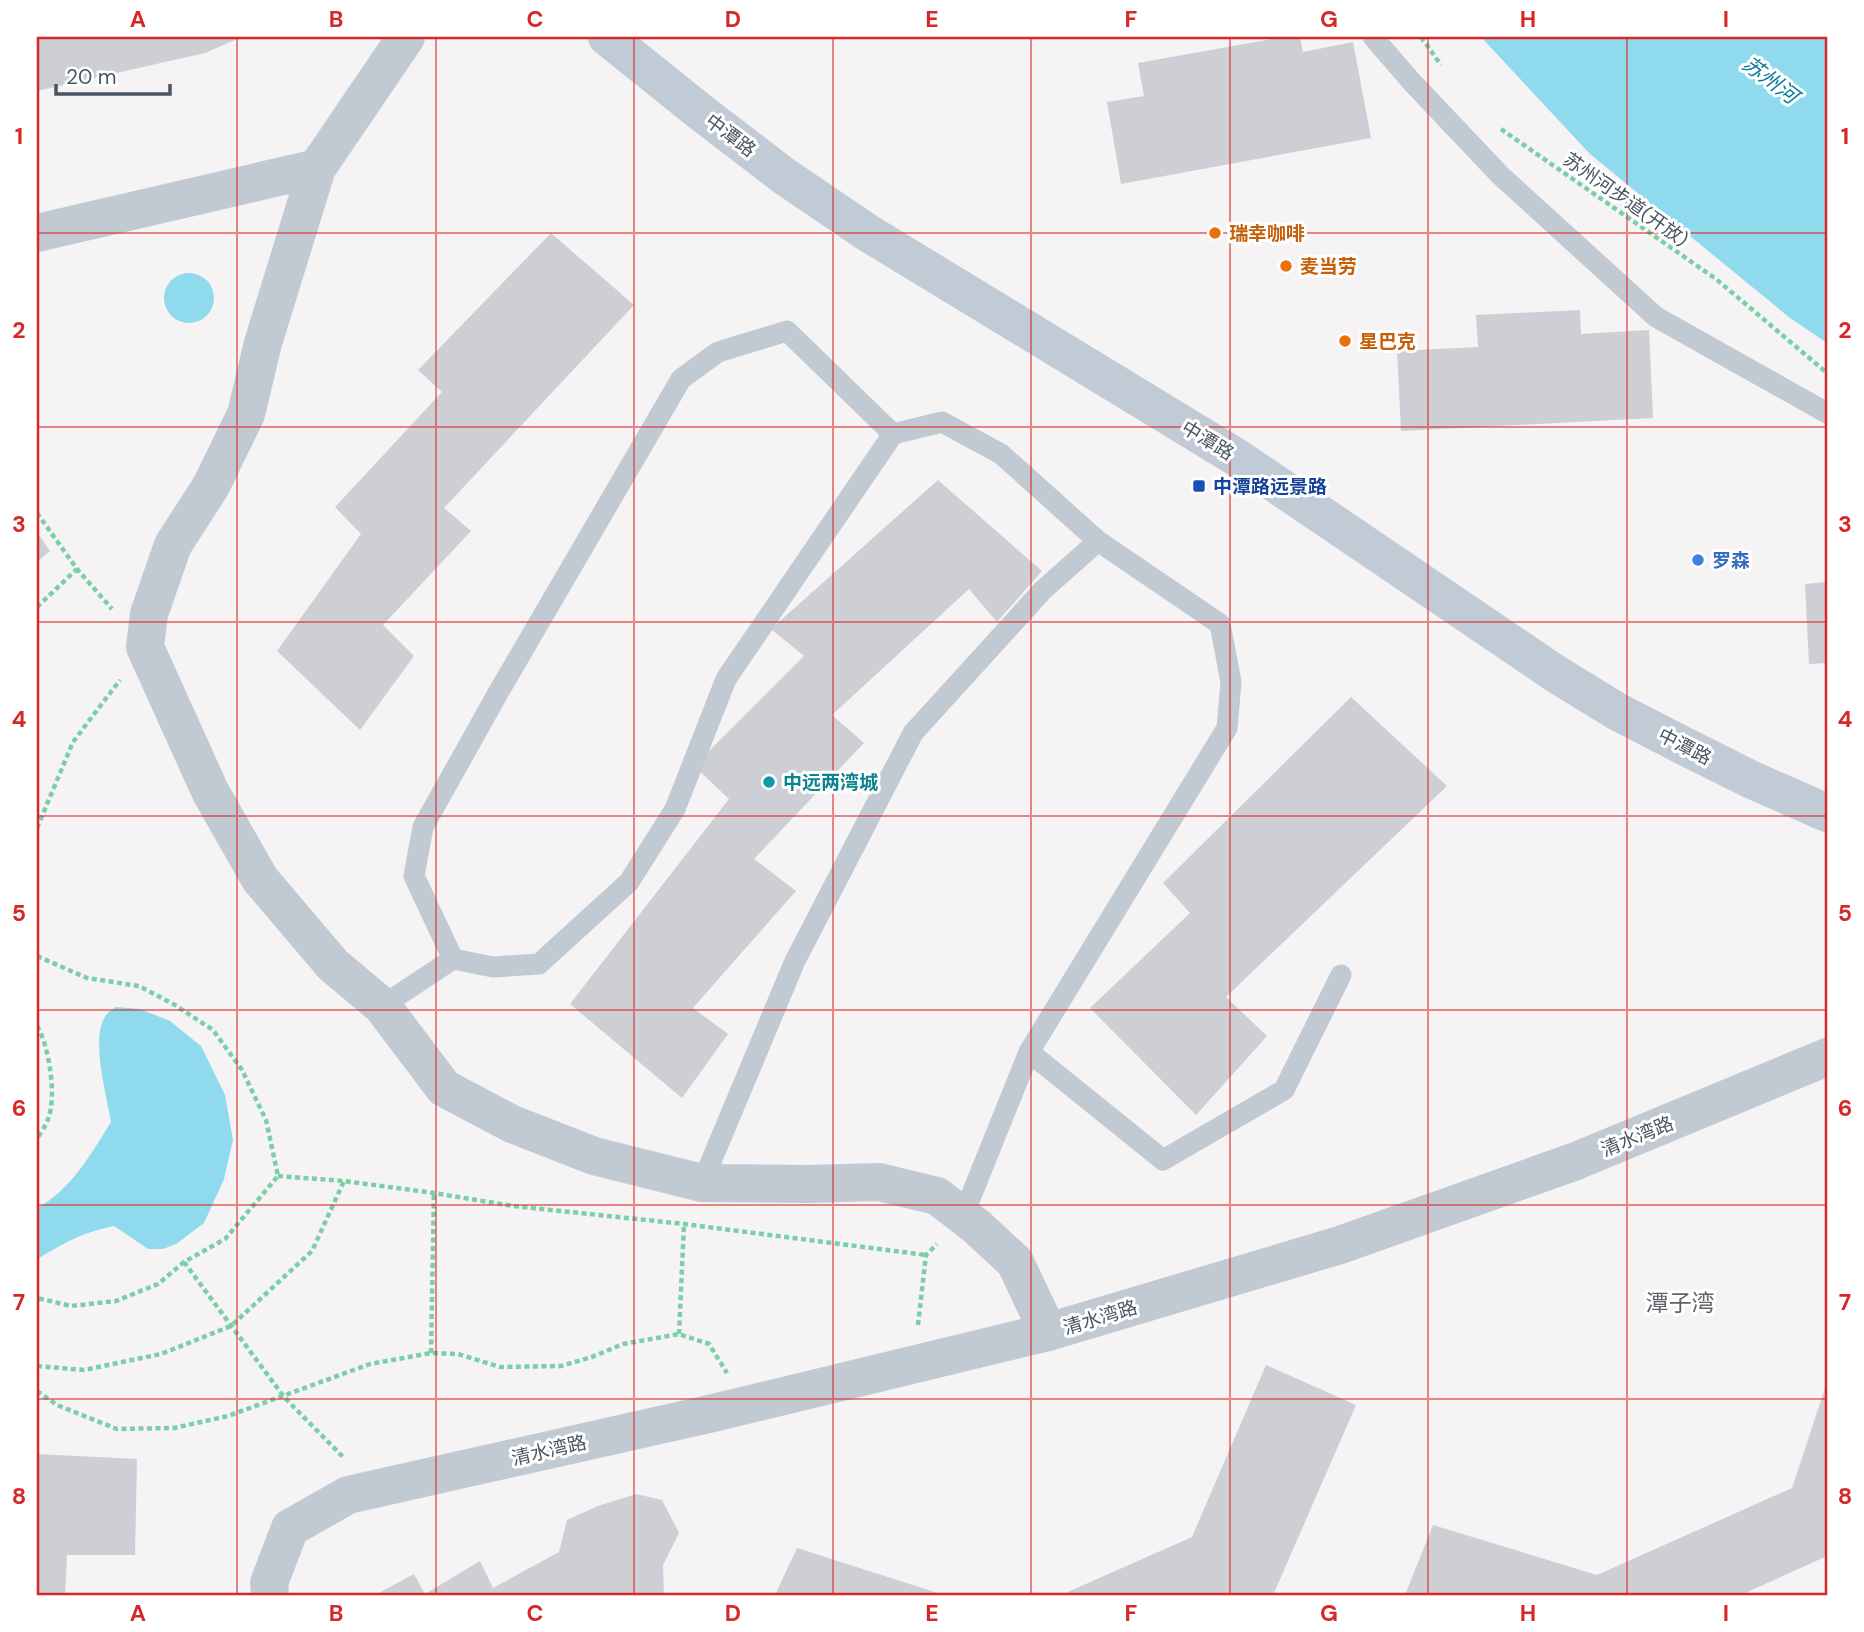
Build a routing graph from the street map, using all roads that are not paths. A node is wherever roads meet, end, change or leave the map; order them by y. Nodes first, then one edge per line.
1 (406, 37) edge
2 (607, 37) edge
3 (1373, 37) edge
4 (317, 168) junction
5 (37, 233) edge
6 (1827, 413) edge
7 (893, 434) junction
8 (1098, 541) junction
9 (1827, 813) edge
10 (453, 959) junction
11 (1341, 975) dead end
12 (382, 1006) junction
13 (1029, 1052) junction
14 (1827, 1057) edge
15 (702, 1183) junction
16 (962, 1216) junction
17 (1048, 1332) junction
18 (270, 1595) edge

1 - 4 street
2 - 9 street, 中潭路
3 - 6 lane
4 - 5 street
4 - 12 street
7 - 8 lane
7 - 10 lane
7 - 10 lane
8 - 13 lane
8 - 15 lane
10 - 12 lane
11 - 13 lane
12 - 15 street
13 - 16 lane
14 - 17 street, 清水湾路
15 - 16 street
16 - 17 street
17 - 18 street, 清水湾路

